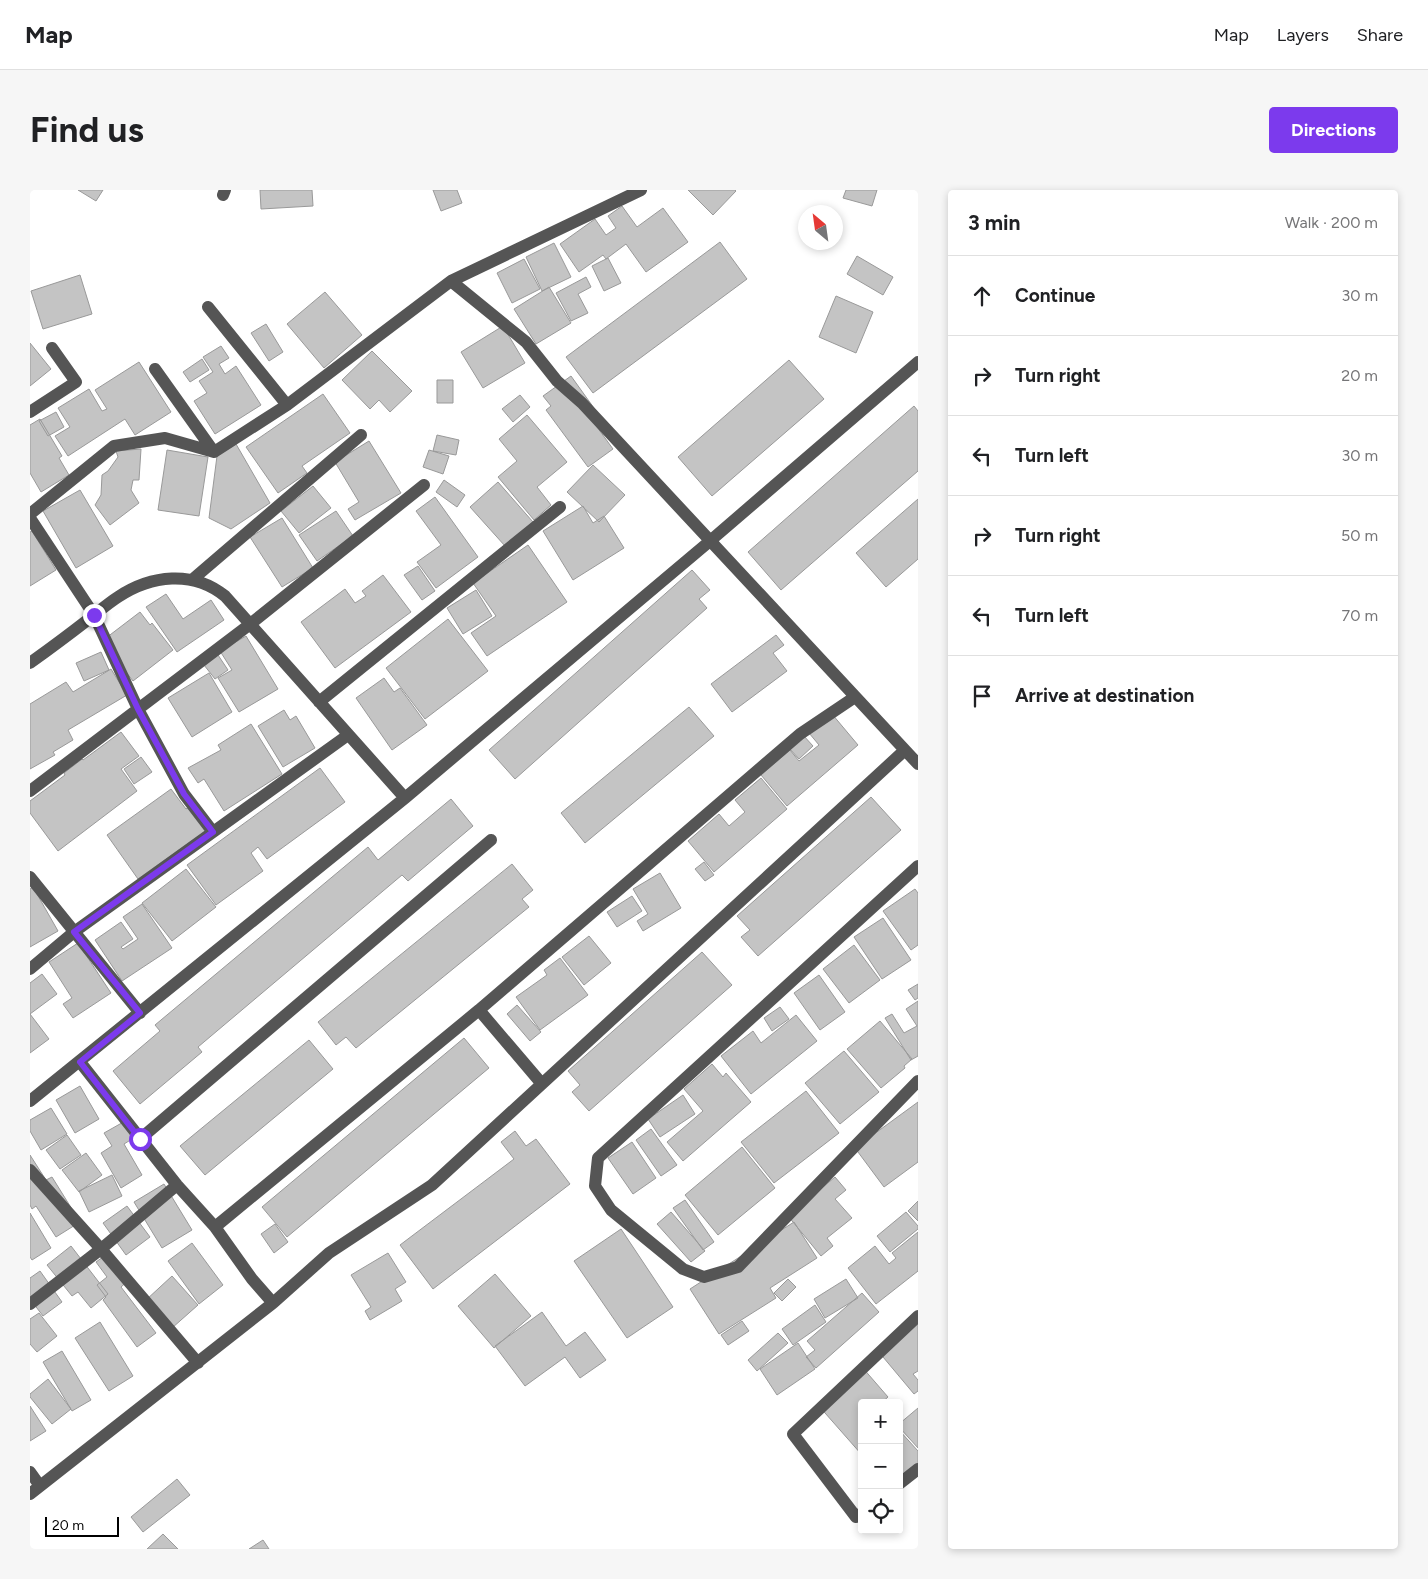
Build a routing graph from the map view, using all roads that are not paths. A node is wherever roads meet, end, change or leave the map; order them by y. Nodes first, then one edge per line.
1 (641, 190) edge
2 (451, 281) junction
3 (208, 307) dead end
4 (52, 348) dead end
5 (918, 362) edge
6 (155, 370) dead end
7 (287, 406) junction
8 (30, 412) edge
9 (361, 435) dead end
10 (214, 452) junction
11 (424, 485) dead end
12 (560, 507) dead end
13 (30, 516) edge
14 (710, 541) junction
15 (193, 579) junction
16 (94, 615) junction
17 (249, 624) junction
18 (30, 663) edge
19 (855, 697) junction
20 (318, 702) junction
21 (138, 709) junction
22 (348, 735) junction
23 (905, 750) junction
24 (918, 764) edge
25 (30, 791) edge
26 (405, 798) junction
27 (213, 832) junction
28 (491, 840) dead end
29 (918, 866) edge
30 (31, 879) edge
31 (74, 932) junction
32 (30, 969) edge
33 (479, 1010) junction
34 (140, 1013) junction
35 (80, 1062) junction
36 (918, 1081) edge
37 (542, 1084) junction
38 (30, 1101) edge
39 (140, 1139) junction
40 (30, 1170) edge
41 (177, 1185) junction
42 (215, 1227) junction
43 (102, 1249) junction
44 (273, 1303) junction
45 (30, 1304) edge
46 (918, 1316) edge
47 (198, 1363) junction
48 (918, 1469) edge
49 (30, 1472) edge
50 (903, 1481) edge
51 (40, 1486) junction
52 (30, 1494) edge
53 (858, 1516) edge

1 - 2 street
2 - 7 street
2 - 14 street
3 - 7 street
4 - 8 street
5 - 14 street
6 - 10 street
7 - 10 street
9 - 15 street
10 - 13 street
11 - 17 street
12 - 20 street
13 - 16 street
14 - 19 street
14 - 26 street
15 - 16 street
15 - 17 street
16 - 18 street
16 - 21 street
17 - 20 street
17 - 21 street
19 - 23 street
19 - 33 street
20 - 22 street
21 - 25 street
21 - 27 street
22 - 26 street
22 - 27 street
23 - 24 street
23 - 37 street
26 - 34 street
27 - 31 street
28 - 39 street
29 - 36 street
30 - 31 street
31 - 32 street
31 - 34 street
33 - 37 street
33 - 42 street
34 - 35 street
35 - 38 street
35 - 39 street
37 - 44 street
39 - 41 street
40 - 43 street
41 - 42 street
41 - 43 street
42 - 44 street
43 - 45 street
43 - 47 street
44 - 47 street
46 - 53 street
47 - 51 street
48 - 50 street
49 - 51 street
51 - 52 street

